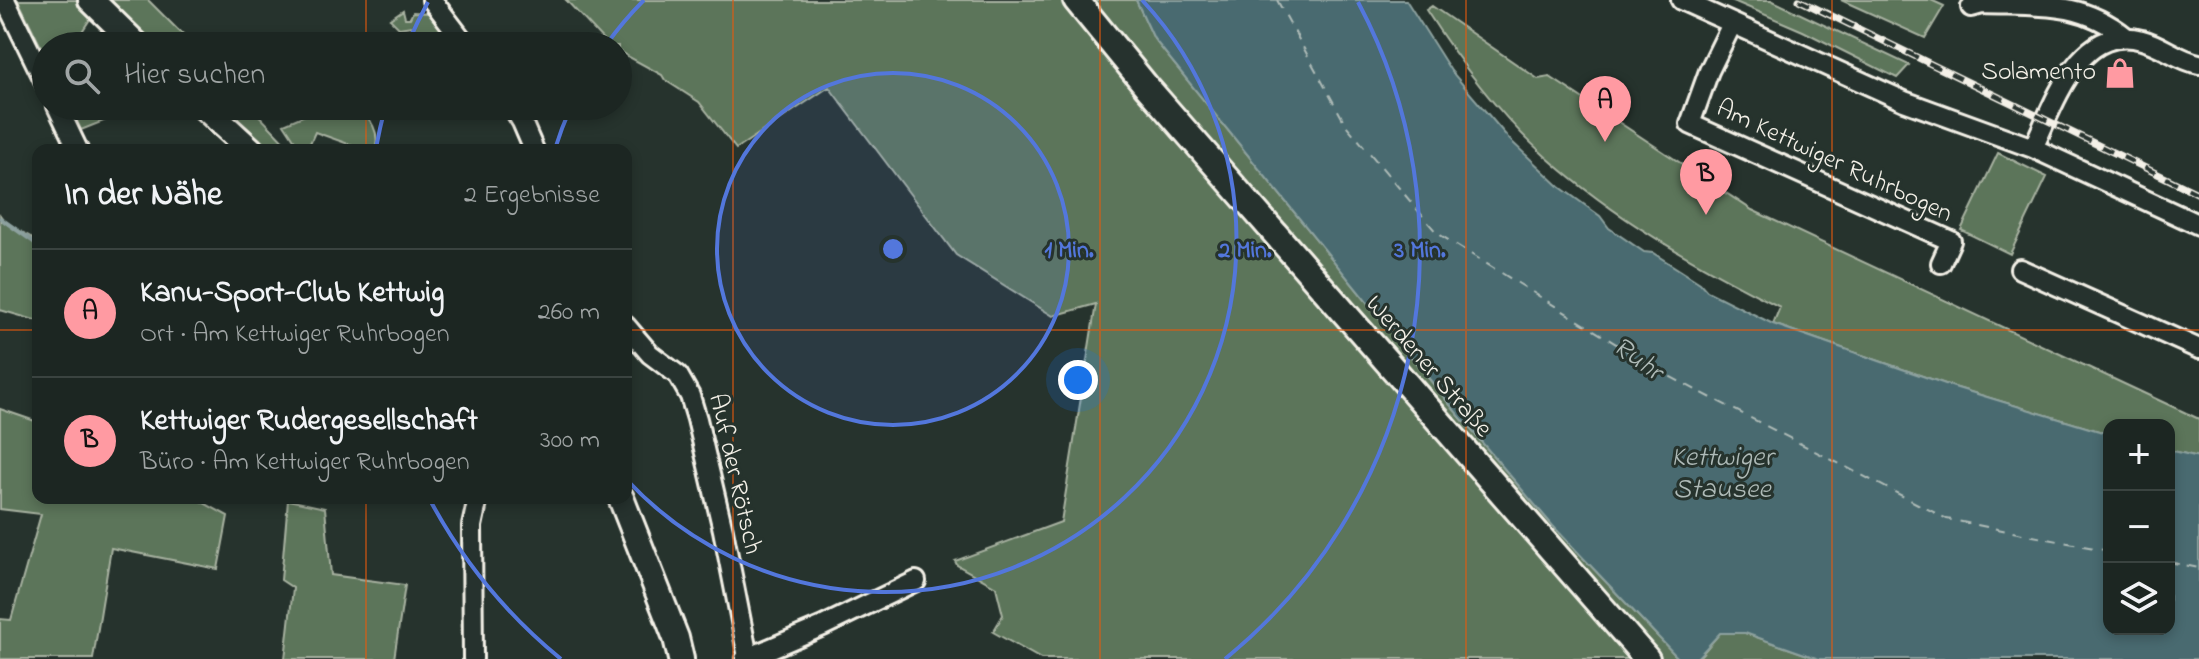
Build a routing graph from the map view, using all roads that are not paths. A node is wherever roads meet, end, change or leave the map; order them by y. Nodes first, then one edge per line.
1 (5, 0) edge
2 (91, 0) edge
3 (432, 0) edge
4 (1076, 0) edge
5 (1681, 0) edge
6 (2043, 3) edge
7 (1971, 7) dead end
8 (1732, 24) junction
9 (124, 32) edge
10 (456, 32) edge
11 (2126, 37) junction
12 (32, 55) edge
13 (2199, 64) edge
14 (64, 120) edge
15 (218, 120) edge
16 (521, 120) edge
17 (75, 144) edge
18 (244, 144) edge
19 (531, 144) edge
20 (2033, 148) junction
21 (2199, 225) edge
22 (1941, 263) dead end
23 (2020, 269) dead end
24 (632, 333) edge
25 (2199, 349) edge
26 (477, 504) edge
27 (623, 504) edge
28 (916, 581) dead end
29 (746, 658) edge
30 (473, 659) edge
31 (681, 659) edge
32 (1647, 659) edge

1 - 12 street
2 - 9 main road
3 - 10 street
4 - 32 main road, Werdener Straße
5 - 8 street
6 - 7 street
6 - 11 street
8 - 20 street
8 - 22 street, Am Kettwiger Ruhrbogen
11 - 13 street
11 - 20 street
14 - 17 street
15 - 18 main road
16 - 19 street
20 - 21 street
23 - 25 street
24 - 29 street, Auf der Rötsch
26 - 30 street
27 - 31 main road
28 - 29 street, Auf der Rötsch

